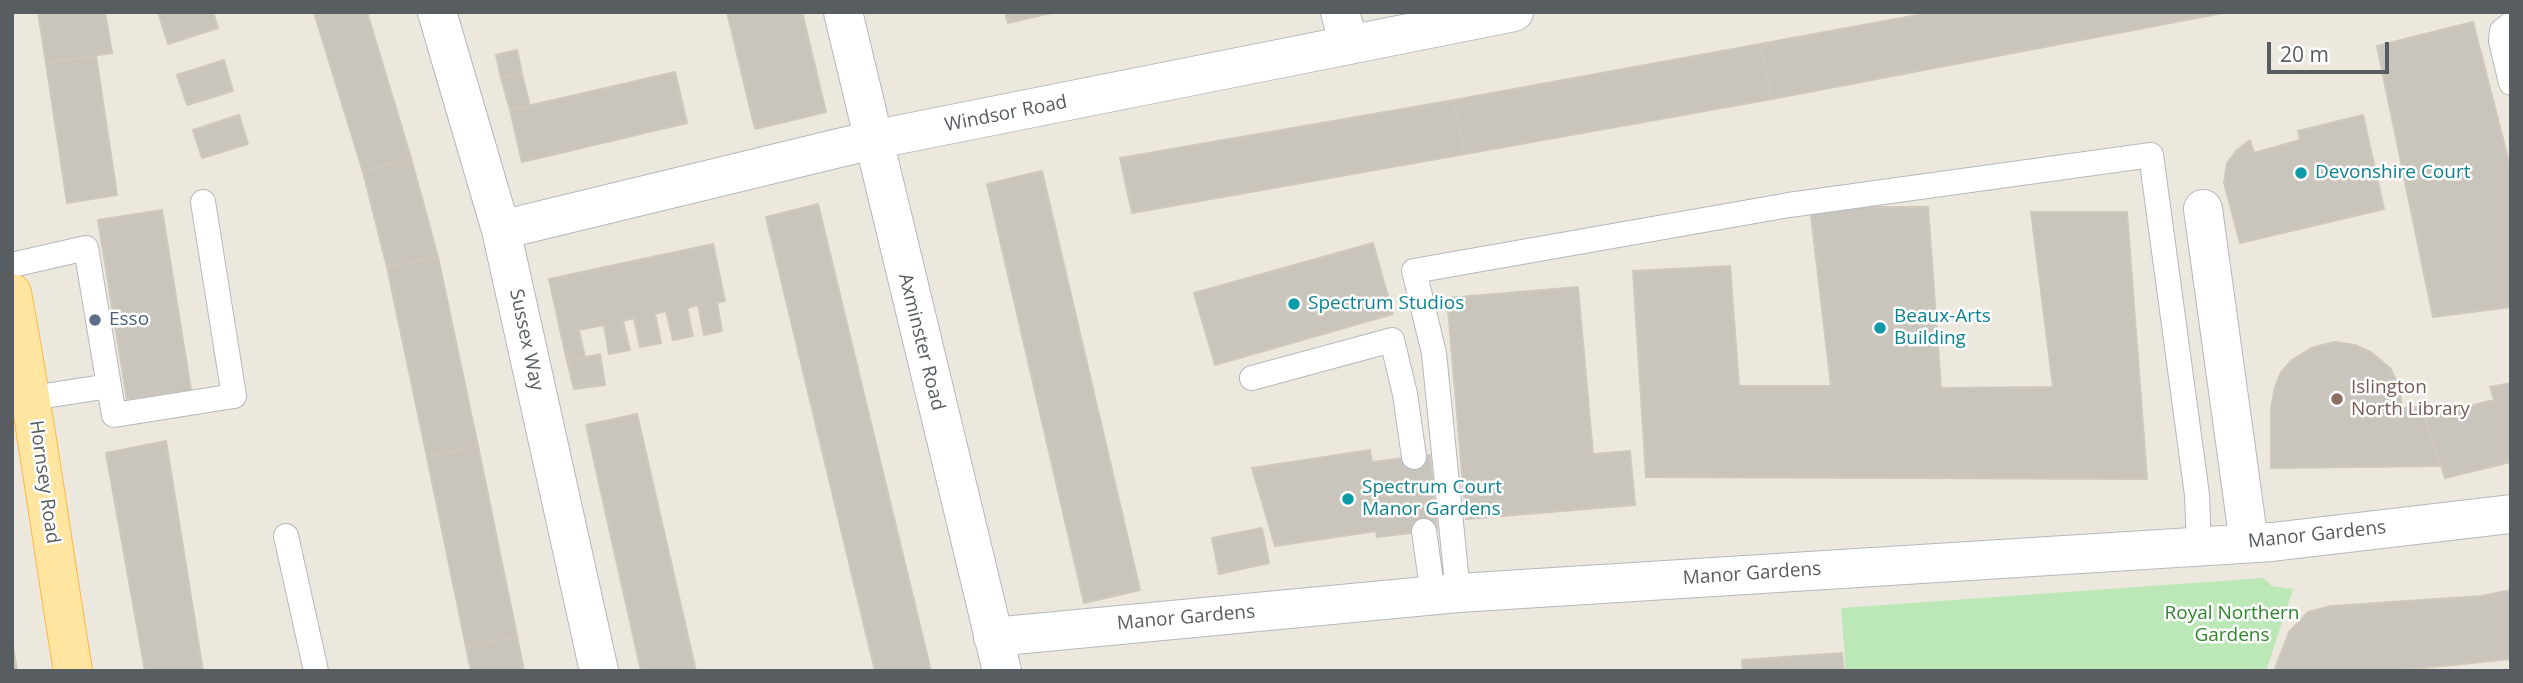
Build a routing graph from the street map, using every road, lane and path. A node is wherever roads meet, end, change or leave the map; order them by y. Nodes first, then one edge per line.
1 (437, 12) edge
2 (843, 12) edge
3 (1514, 12) edge
4 (2511, 24) edge
5 (1344, 29) edge
6 (2511, 83) edge
7 (873, 141) junction
8 (203, 202) dead end
9 (2203, 209) dead end
10 (501, 230) junction
11 (12, 265) edge
12 (12, 293) edge
13 (1252, 378) dead end
14 (109, 386) junction
15 (32, 398) junction
16 (1414, 457) dead end
17 (2511, 514) edge
18 (1424, 531) dead end
19 (286, 536) dead end
20 (2249, 543) junction
21 (2199, 546) junction
22 (1446, 594) junction
23 (997, 654) edge
24 (74, 671) edge
25 (316, 671) edge
26 (599, 671) edge

1 - 10 street, Sussex Way
2 - 7 street, Axminster Road
3 - 5 street, Windsor Road
4 - 6 lane
5 - 7 street, Windsor Road
7 - 10 street, Windsor Road
7 - 23 street, Axminster Road
8 - 14 lane
9 - 20 street
10 - 26 street, Sussex Way
11 - 14 lane
12 - 15 main road, Hornsey Road
13 - 16 lane
14 - 15 lane
15 - 24 main road, Hornsey Road
17 - 20 street, Manor Gardens
18 - 22 lane
19 - 25 lane
20 - 21 street, Manor Gardens
21 - 22 street, Manor Gardens
21 - 22 lane
22 - 23 street, Manor Gardens

